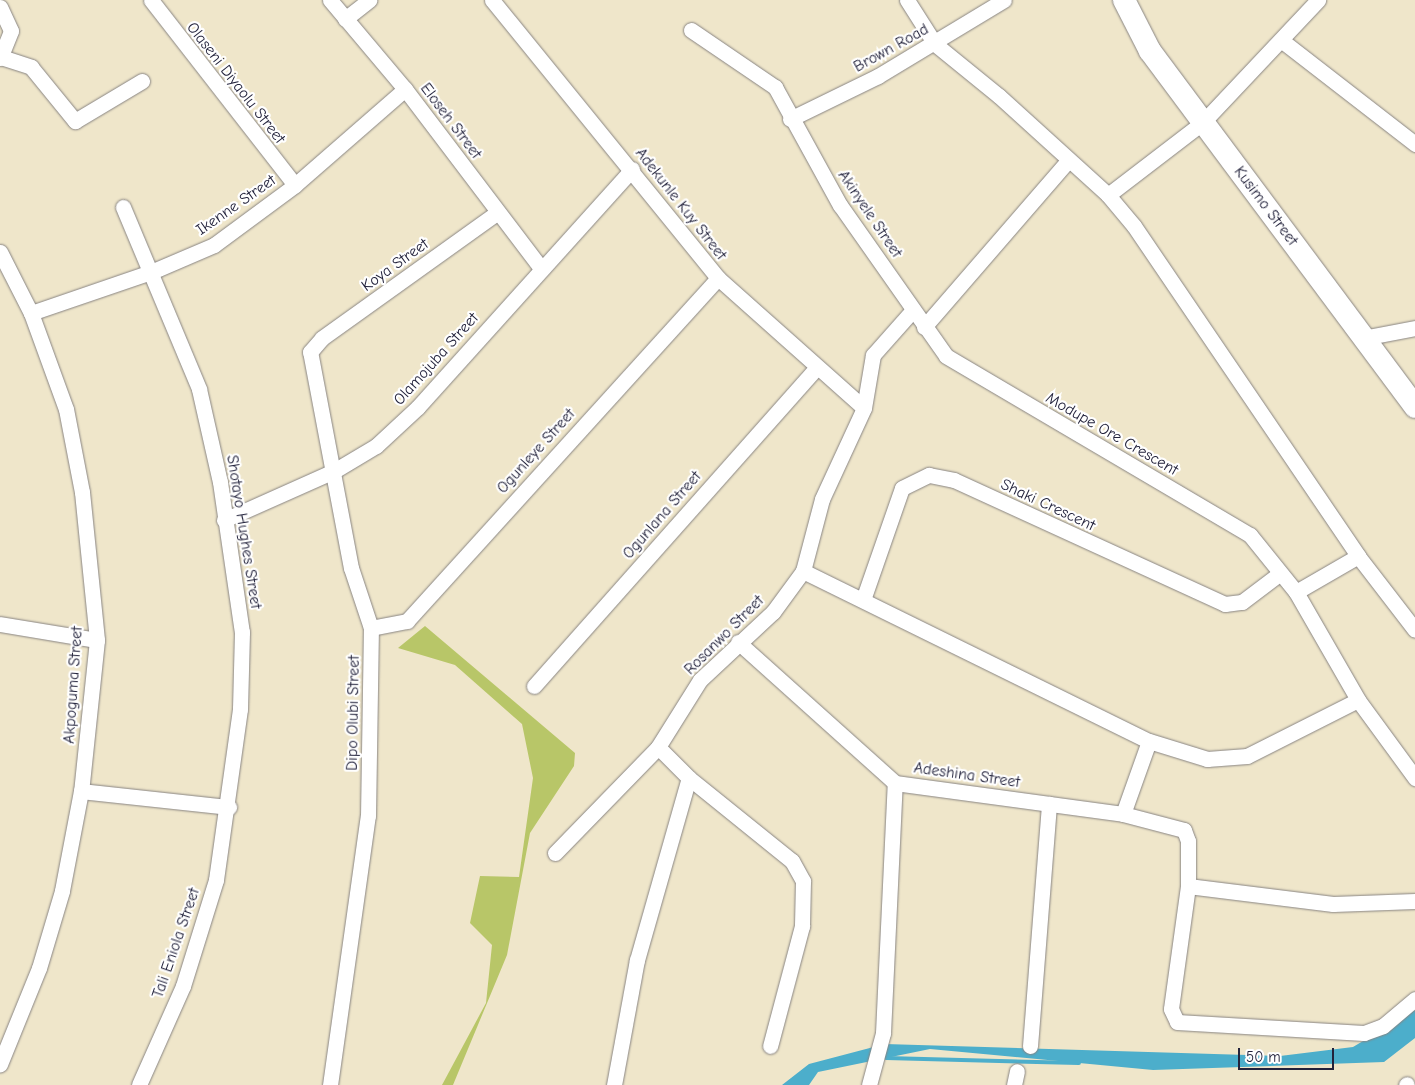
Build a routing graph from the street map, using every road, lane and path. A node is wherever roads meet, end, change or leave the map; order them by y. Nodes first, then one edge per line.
1 (151, 0) edge
2 (330, 0) edge
3 (369, 0) edge
4 (492, 0) edge
5 (907, 0) edge
6 (1004, 0) edge
7 (1124, 0) edge
8 (1318, 0) edge
9 (0, 7) edge
10 (345, 19) junction
11 (691, 30) dead end
12 (1281, 40) junction
13 (936, 44) junction
14 (0, 58) edge
15 (142, 81) dead end
16 (406, 89) junction
17 (790, 119) junction
18 (1203, 122) junction
19 (1415, 144) edge
20 (1068, 161) junction
21 (632, 169) junction
22 (295, 186) junction
23 (1108, 195) junction
24 (124, 207) dead end
25 (498, 212) junction
26 (0, 252) edge
27 (540, 267) junction
28 (152, 272) junction
29 (718, 278) junction
30 (913, 310) junction
31 (32, 313) junction
32 (924, 327) junction
33 (1415, 328) edge
34 (1363, 338) junction
35 (312, 347) joint
36 (816, 368) junction
37 (1415, 407) edge
38 (864, 408) junction
39 (334, 471) junction
40 (224, 520) junction
41 (1358, 556) junction
42 (803, 571) junction
43 (1279, 574) junction
44 (1296, 592) junction
45 (864, 597) junction
46 (0, 624) edge
47 (371, 628) junction
48 (1415, 630) edge
49 (97, 640) junction
50 (738, 642) junction
51 (534, 686) dead end
52 (1358, 700) junction
53 (1149, 741) junction
54 (658, 747) junction
55 (689, 778) junction
56 (1415, 778) edge
57 (895, 783) junction
58 (81, 791) junction
59 (1049, 804) junction
60 (229, 808) junction
61 (1123, 814) junction
62 (555, 853) dead end
63 (1188, 886) junction
64 (1415, 901) edge
65 (1415, 999) edge
66 (770, 1046) dead end
67 (1030, 1046) dead end
68 (0, 1064) edge
69 (869, 1078) edge
70 (139, 1085) edge
71 (330, 1085) edge
72 (614, 1085) edge

1 - 22 street, Olaseni Diyaolu Street
2 - 10 street, Eloseh Street
3 - 10 street
4 - 21 street, Adekunle Kuy Street
5 - 13 street
6 - 13 street, Brown Road
7 - 18 street, Kusimo Street
8 - 12 street
9 - 14 street
10 - 16 street, Eloseh Street
11 - 17 street, Akinyele Street
12 - 18 street
12 - 19 street
13 - 17 street, Brown Road
13 - 20 street
14 - 15 street
16 - 22 street, Ikenne Street
16 - 25 street, Eloseh Street
17 - 30 street, Akinyele Street
18 - 23 street
18 - 34 street, Kusimo Street
20 - 23 street
20 - 32 street
21 - 27 street, Olamojuba Street
21 - 29 street, Adekunle Kuy Street
22 - 28 street, Ikenne Street
23 - 41 street
24 - 28 street, Shotayo Hughes Street
25 - 27 street, Eloseh Street
25 - 35 street, Koya Street
26 - 31 street, Akpoguma Street
27 - 39 street, Olamojuba Street
28 - 31 street, Ikenne Street
28 - 40 street, Shotayo Hughes Street
29 - 36 street, Adekunle Kuy Street
29 - 47 street, Ogunleye Street
30 - 32 street, Akinyele Street
30 - 38 street, Rosanwo Street
31 - 49 street, Akpoguma Street
32 - 43 street, Modupe Ore Crescent
33 - 34 street
34 - 37 street, Kusimo Street
35 - 39 street, Dipo Olubi Street
36 - 38 street, Adekunle Kuy Street
36 - 51 street, Ogunlana Street
38 - 42 street, Rosanwo Street
39 - 40 street, Olamojuba Street
39 - 47 street, Dipo Olubi Street
40 - 60 street, Shotayo Hughes Street
41 - 44 street
41 - 48 street
42 - 45 street
42 - 50 street, Rosanwo Street
43 - 44 street, Modupe Ore Crescent
43 - 45 street, Shaki Crescent
44 - 52 street, Modupe Ore Crescent
45 - 53 street
46 - 49 street
47 - 71 street, Dipo Olubi Street
49 - 58 street, Akpoguma Street
50 - 54 street, Rosanwo Street
50 - 57 street, Adeshina Street
52 - 53 street
52 - 56 street, Modupe Ore Crescent
53 - 61 street
54 - 55 street
54 - 62 street, Rosanwo Street
55 - 66 street
55 - 72 street
57 - 59 street, Adeshina Street
57 - 69 street
58 - 60 street
58 - 68 street, Akpoguma Street
59 - 61 street, Adeshina Street
59 - 67 street
60 - 70 street, Tali Eniola Street
61 - 63 street, Adeshina Street
63 - 64 street
63 - 65 street

